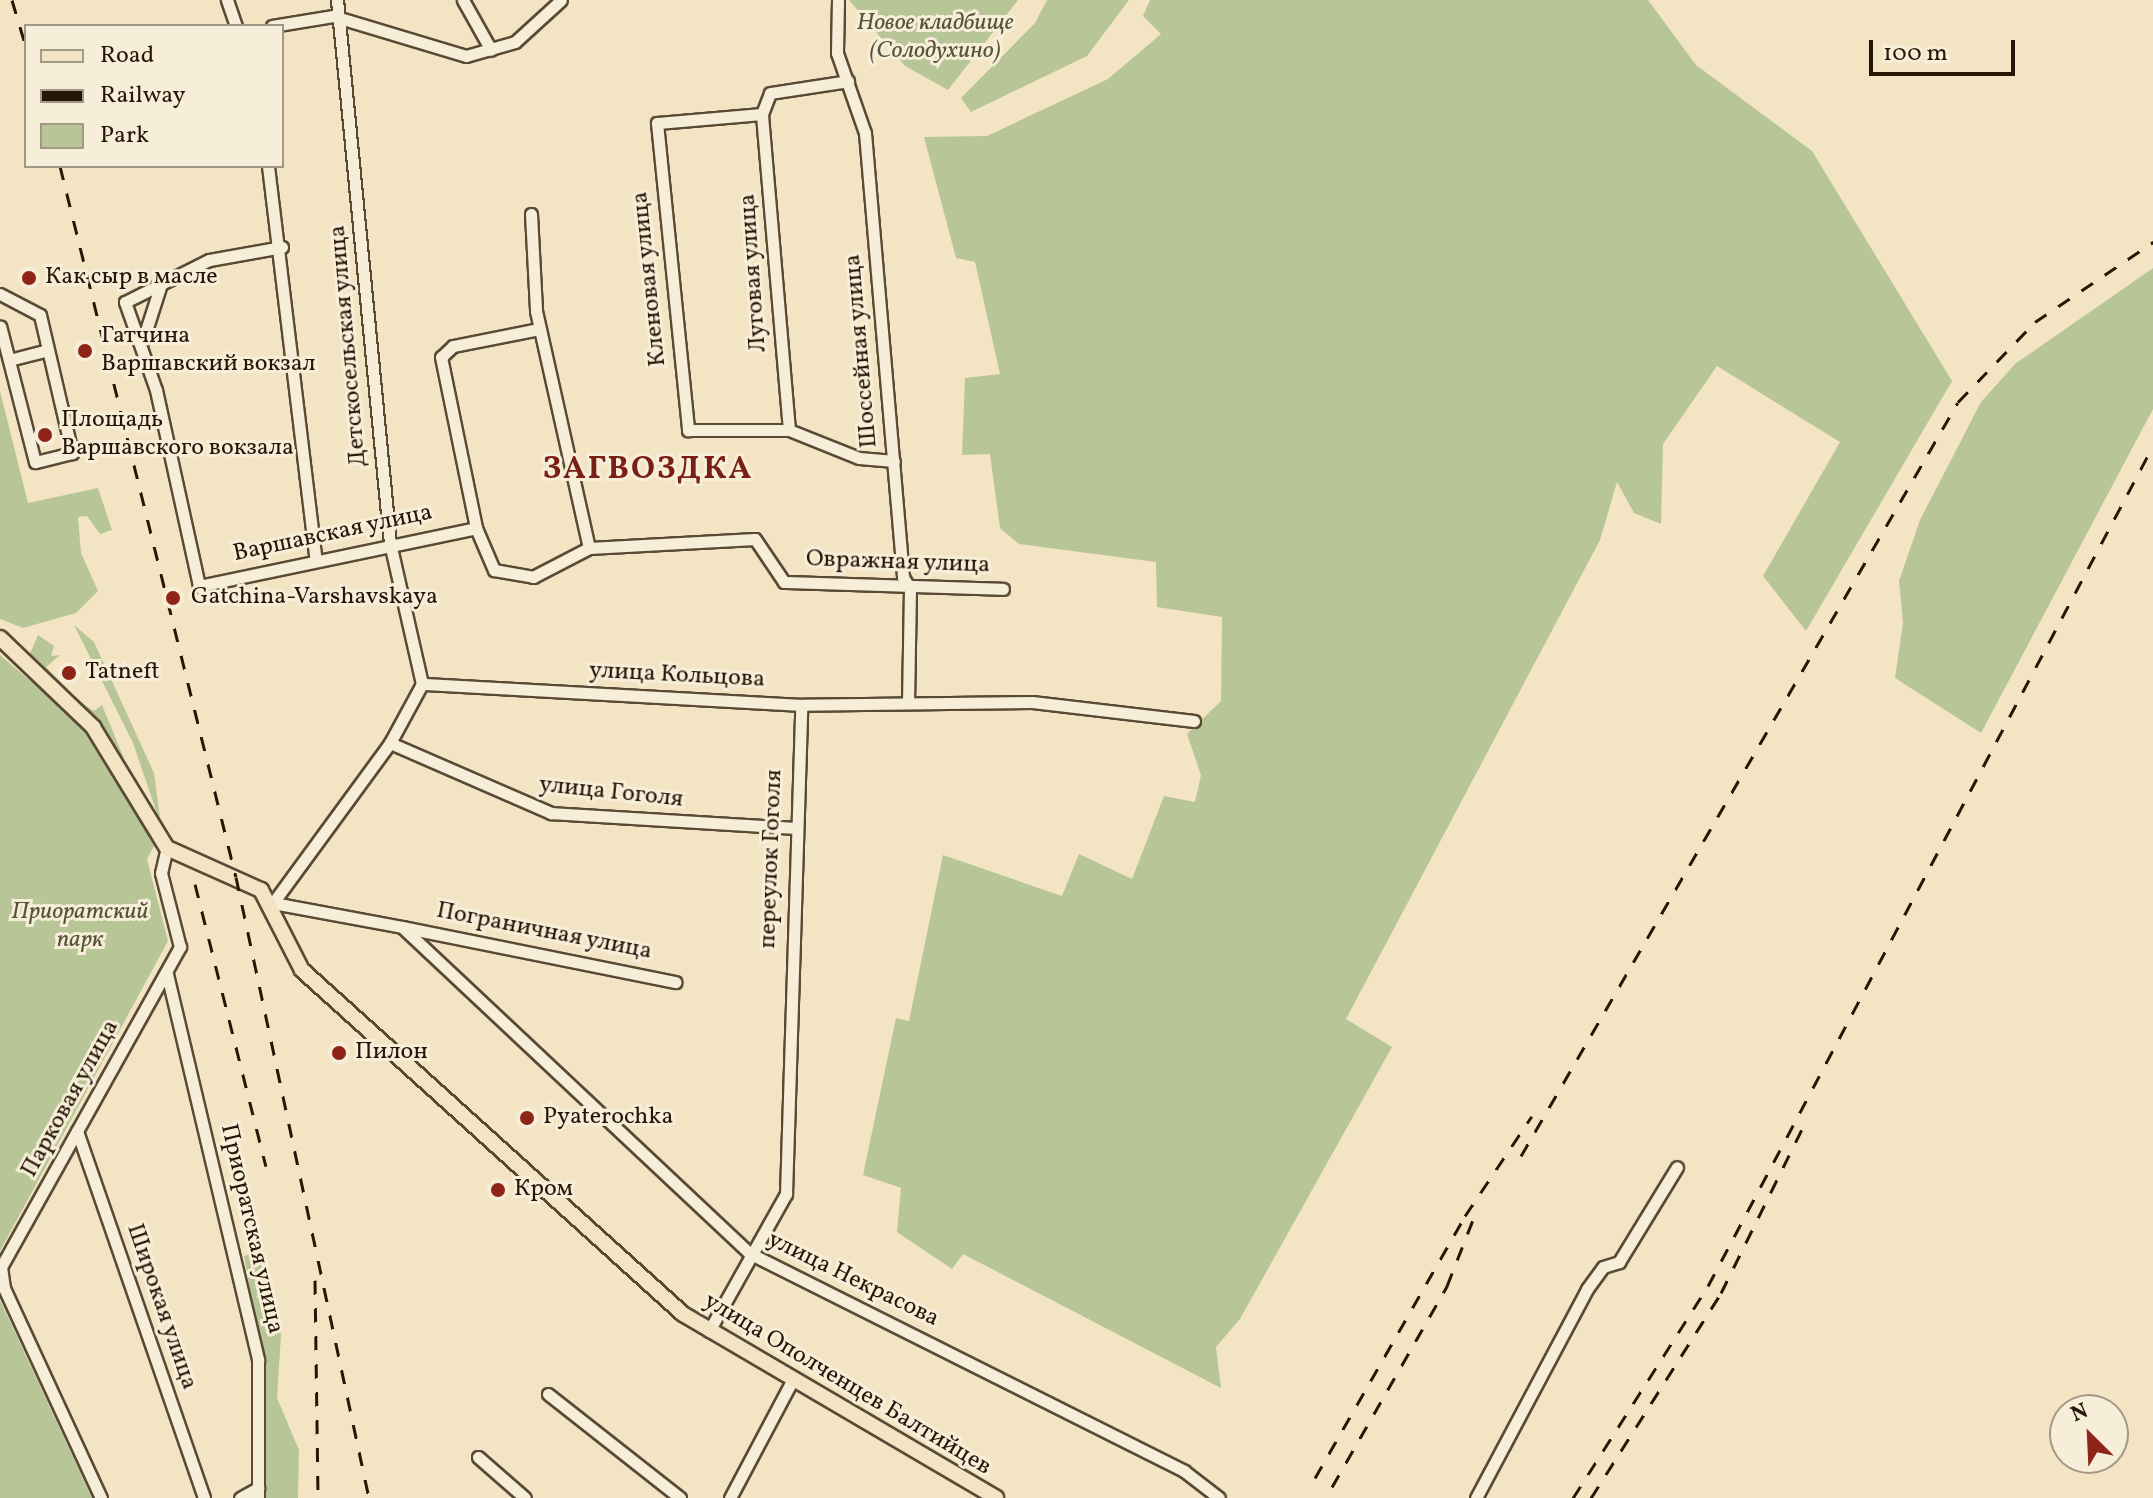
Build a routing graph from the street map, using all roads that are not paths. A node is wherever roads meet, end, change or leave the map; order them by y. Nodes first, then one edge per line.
1 (227, 0) edge
2 (337, 0) edge
3 (463, 0) edge
4 (561, 0) edge
5 (838, 0) edge
6 (340, 18) junction
7 (235, 24) edge
8 (284, 25) edge
9 (491, 50) junction
10 (848, 81) junction
11 (762, 114) junction
12 (268, 168) edge
13 (531, 214) dead end
14 (282, 247) junction
15 (161, 284) junction
16 (145, 290) junction
17 (0, 294) edge
18 (157, 298) junction
19 (0, 326) edge
20 (539, 329) junction
21 (143, 340) junction
22 (48, 350) junction
23 (9, 360) junction
24 (789, 430) junction
25 (894, 461) junction
26 (476, 528) junction
27 (390, 543) junction
28 (589, 548) junction
29 (315, 557) junction
30 (910, 589) junction
31 (1003, 589) dead end
32 (0, 638) edge
33 (422, 684) junction
34 (908, 701) junction
35 (801, 705) junction
36 (1194, 721) dead end
37 (390, 743) junction
38 (795, 828) junction
39 (167, 848) junction
40 (273, 903) junction
41 (402, 927) junction
42 (167, 974) junction
43 (676, 982) dead end
44 (77, 1131) junction
45 (1677, 1167) dead end
46 (749, 1253) junction
47 (709, 1331) junction
48 (791, 1383) junction
49 (548, 1394) dead end
50 (478, 1457) dead end
51 (258, 1493) edge
52 (101, 1498) edge
53 (204, 1498) edge
54 (240, 1498) edge
55 (525, 1498) edge
56 (680, 1498) edge
57 (730, 1498) edge
58 (996, 1498) edge
59 (1219, 1498) edge
60 (1476, 1498) edge

1 - 7 street
2 - 6 street, Детскосельская улица
3 - 9 street
4 - 9 street
5 - 10 street, Шоссейная улица
6 - 8 street
6 - 9 street
6 - 27 street, Детскосельская улица
10 - 11 street
10 - 25 street, Шоссейная улица
11 - 24 street, Луговая улица
11 - 24 street, Кленовая улица
12 - 14 street
13 - 20 street
14 - 15 street
14 - 29 street
15 - 16 street
15 - 18 street
16 - 18 street
16 - 21 street
17 - 22 street
18 - 21 street
19 - 23 street
20 - 26 street
20 - 28 street
21 - 29 street, Варшавская улица
22 - 23 street
22 - 23 street
24 - 25 street
25 - 30 street, Шоссейная улица
26 - 27 street, Варшавская улица
26 - 28 street, Овражная улица
27 - 29 street, Варшавская улица
27 - 33 street, Детскосельская улица
28 - 30 street, Овражная улица
30 - 31 street, Овражная улица
30 - 34 street, Шоссейная улица
32 - 39 main road
33 - 35 street, улица Кольцова
33 - 37 street
34 - 35 street, улица Кольцова
34 - 36 street, улица Кольцова
35 - 38 street, переулок Гоголя
37 - 38 street, улица Гоголя
37 - 40 street
38 - 46 street, переулок Гоголя
39 - 40 main road
39 - 42 street, Парковая улица
40 - 41 street
40 - 47 main road, улица Ополченцев Балтийцев
41 - 43 street, Пограничная улица
41 - 46 street, улица Некрасова
42 - 44 street, Парковая улица
42 - 51 street, Приоратская улица
44 - 52 street, Парковая улица
44 - 53 street, Широкая улица
45 - 60 street
46 - 47 street, переулок Гоголя
46 - 59 street, улица Некрасова
47 - 48 main road, улица Ополченцев Балтийцев
48 - 57 street
48 - 58 main road, улица Ополченцев Балтийцев
49 - 56 street
50 - 55 street
51 - 54 street

